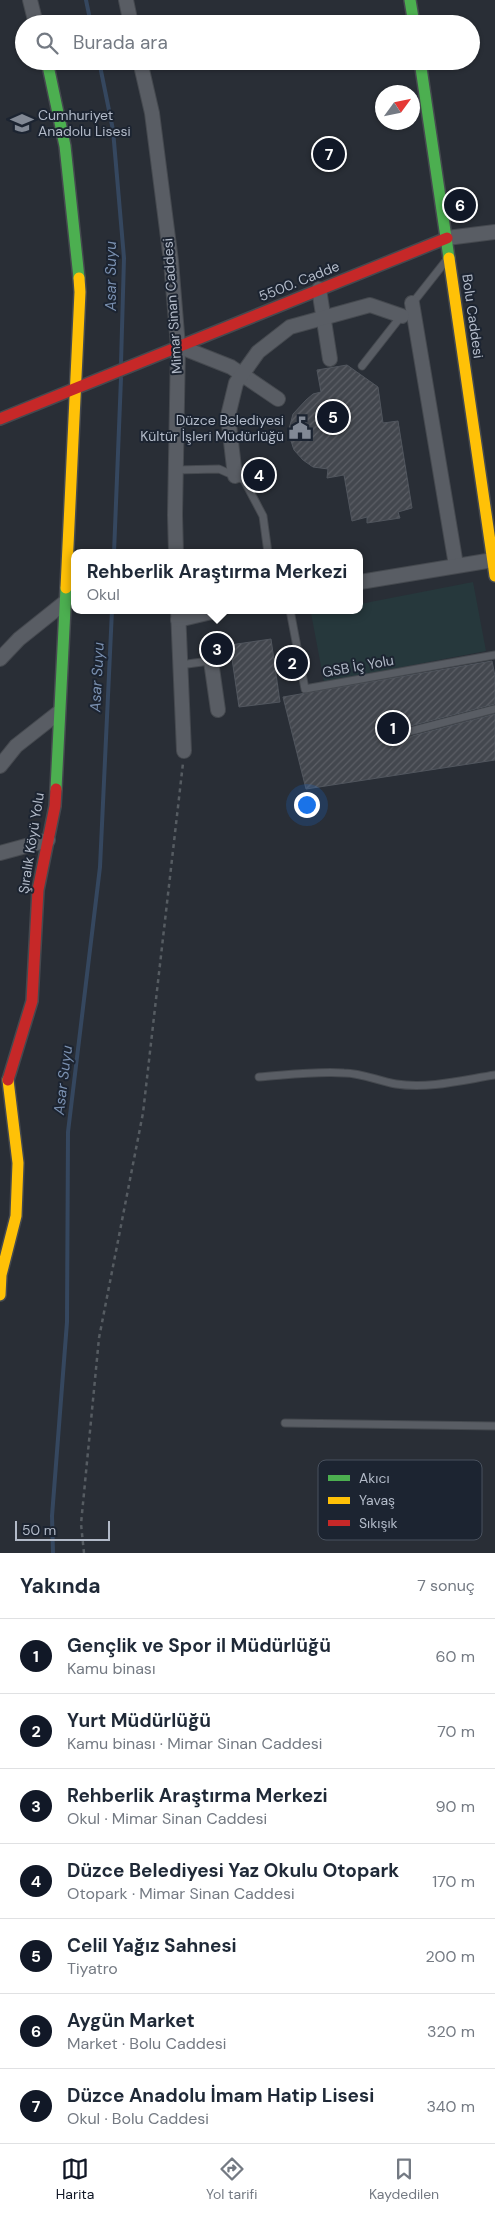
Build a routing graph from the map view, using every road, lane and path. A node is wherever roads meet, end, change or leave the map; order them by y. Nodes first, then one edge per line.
1 (30, 0) edge
2 (126, 0) edge
3 (410, 0) edge
4 (34, 15) edge
5 (130, 15) edge
6 (412, 15) edge
7 (49, 70) edge
8 (142, 70) edge
9 (421, 70) edge
10 (495, 232) edge
11 (447, 238) junction
12 (450, 256) junction
13 (319, 289) junction
14 (412, 303) junction
15 (402, 316) junction
16 (324, 318) junction
17 (178, 346) junction
18 (330, 360) dead end
19 (362, 366) dead end
20 (242, 374) junction
21 (74, 389) junction
22 (278, 399) dead end
23 (0, 419) edge
24 (175, 470) junction
25 (235, 476) junction
26 (176, 549) edge
27 (267, 549) edge
28 (493, 560) junction
29 (456, 565) junction
30 (495, 576) edge
31 (363, 581) edge
32 (64, 603) junction
33 (291, 614) edge
34 (178, 615) edge
35 (495, 655) edge
36 (0, 659) edge
37 (218, 660) joint
38 (180, 665) junction
39 (495, 709) edge
40 (218, 710) dead end
41 (58, 713) junction
42 (396, 735) dead end
43 (184, 751) joint
44 (0, 766) edge
45 (48, 840) junction
46 (0, 853) edge
47 (495, 1075) edge
48 (260, 1077) dead end
49 (5, 1099) edge
50 (0, 1295) edge
51 (285, 1423) dead end
52 (495, 1426) edge
53 (84, 1553) edge

1 - 4 street
2 - 5 street
3 - 6 street
7 - 21 street, Şıralık Köyü Yolu
8 - 17 street, Mimar Sinan Caddesi
9 - 11 street, Bolu Caddesi
10 - 11 street
11 - 12 street, Bolu Caddesi
11 - 13 street, 5500. Cadde
12 - 14 lane
12 - 28 street, Bolu Caddesi
13 - 16 street
13 - 17 street, 5500. Cadde
14 - 15 lane
14 - 29 street
15 - 16 street
15 - 19 lane
16 - 18 street
16 - 20 street
17 - 20 street
17 - 21 street, 5500. Cadde
17 - 24 street, Mimar Sinan Caddesi
20 - 22 street
20 - 25 street
21 - 23 street
21 - 32 street, Şıralık Köyü Yolu
24 - 25 lane
24 - 26 street, Mimar Sinan Caddesi
25 - 27 lane
28 - 29 street
28 - 30 street, Bolu Caddesi
29 - 31 street
32 - 36 street
32 - 41 street, Şıralık Köyü Yolu
33 - 35 lane, GSB İç Yolu
34 - 38 street
37 - 38 lane
37 - 40 street
38 - 43 street
39 - 42 lane
41 - 44 street
41 - 45 street, Şıralık Köyü Yolu
43 - 53 path
45 - 46 street
45 - 49 street, Şıralık Köyü Yolu
47 - 48 lane
49 - 50 street, Şıralık Köyü Yolu
51 - 52 lane

